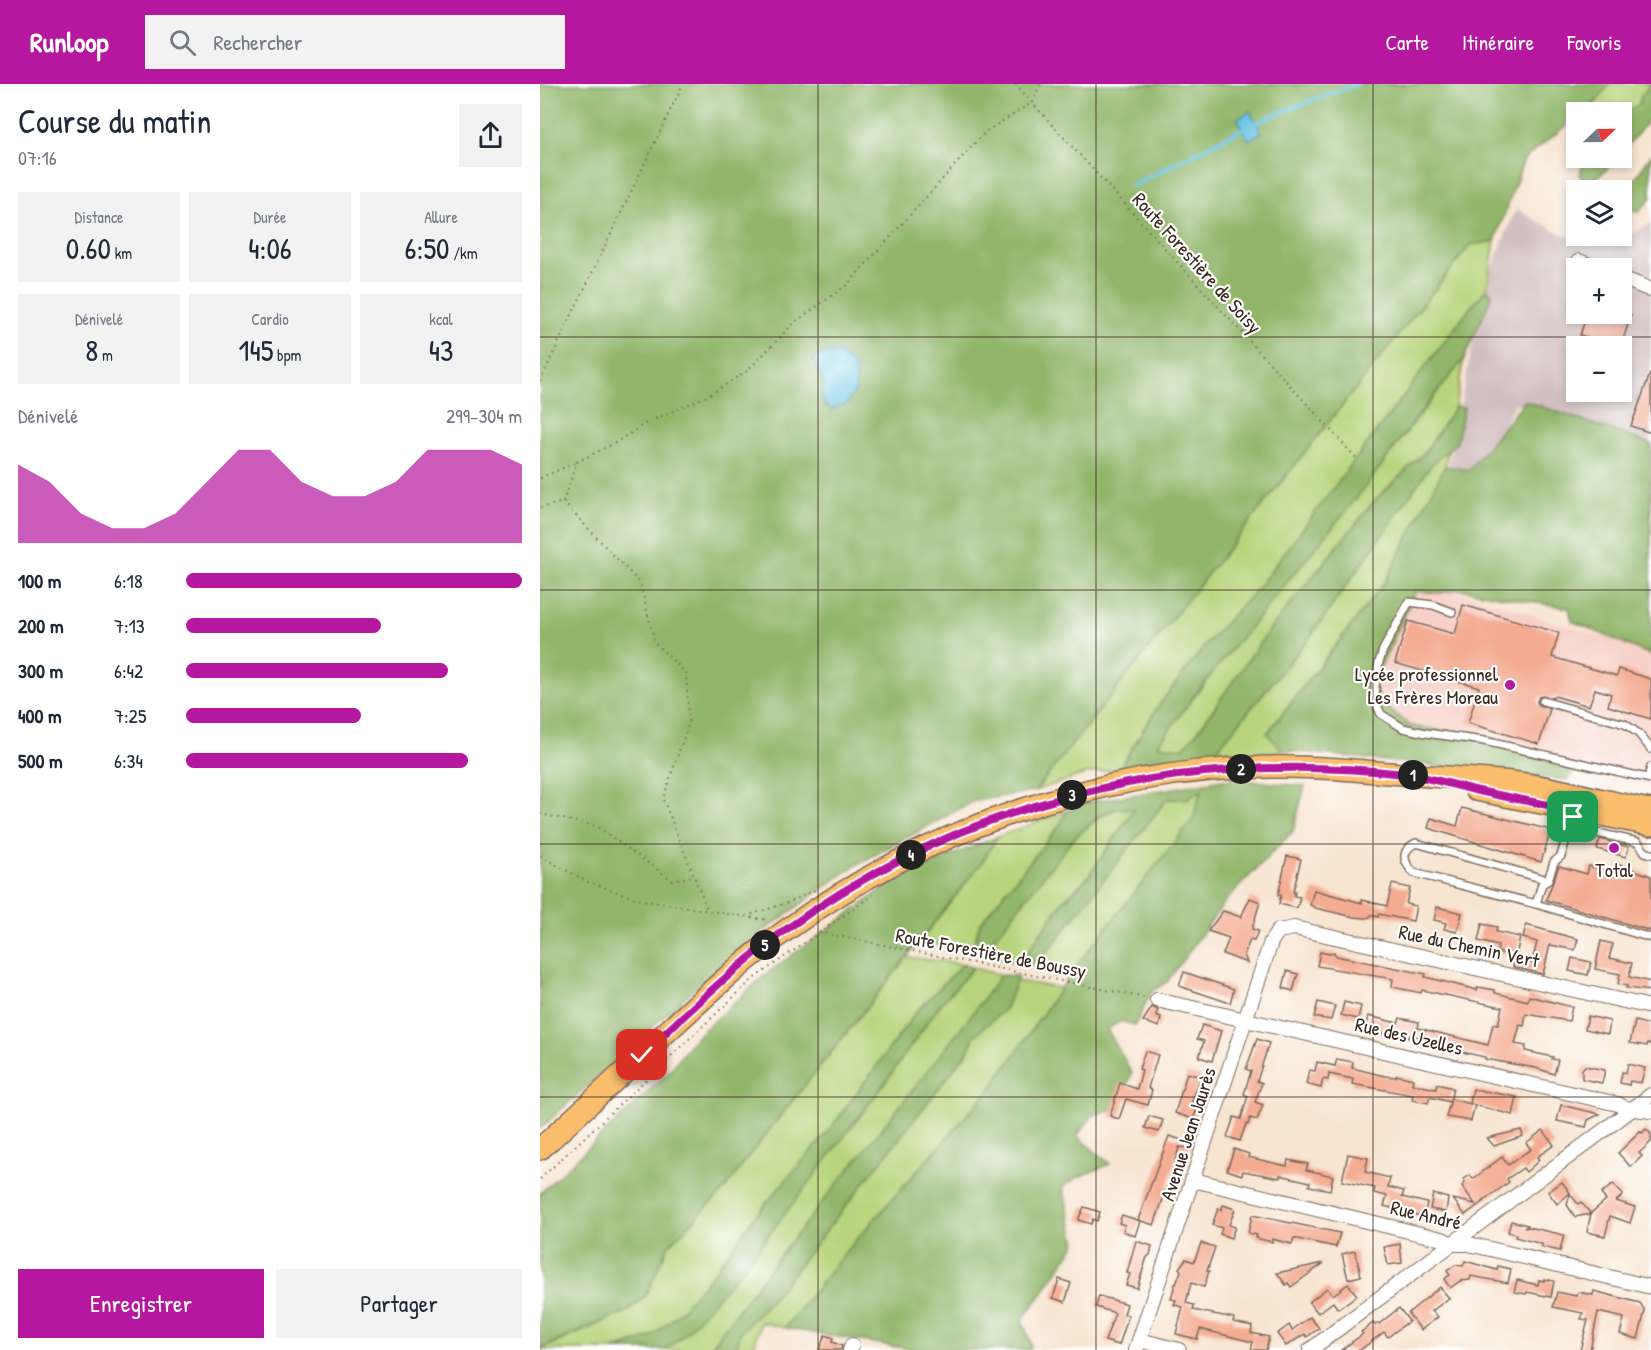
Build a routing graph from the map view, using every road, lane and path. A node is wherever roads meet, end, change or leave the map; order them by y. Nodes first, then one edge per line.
1 (683, 84) edge
2 (1015, 84) edge
3 (1040, 84) edge
4 (1033, 102) junction
5 (1632, 282) edge
6 (1651, 290) edge
7 (540, 381) edge
8 (1358, 460) dead end
9 (577, 462) junction
10 (540, 478) edge
11 (563, 502) junction
12 (540, 508) edge
13 (1452, 612) dead end
14 (1543, 701) dead end
15 (1651, 749) edge
16 (1651, 767) edge
17 (1408, 774) junction
18 (1649, 778) edge
19 (1651, 810) edge
20 (540, 814) edge
21 (1572, 819) junction
22 (1651, 825) edge
23 (1651, 854) edge
24 (540, 856) edge
25 (694, 876) junction
26 (1548, 880) junction
27 (1536, 904) junction
28 (708, 911) junction
29 (767, 920) dead end
30 (1278, 930) joint
31 (1651, 938) edge
32 (1157, 1000) joint
33 (1651, 1006) edge
34 (1246, 1019) junction
35 (1651, 1095) edge
36 (1632, 1109) junction
37 (1651, 1111) edge
38 (540, 1149) edge
39 (540, 1179) edge
40 (1193, 1180) junction
41 (1452, 1244) junction
42 (1651, 1287) edge
43 (1137, 1345) edge
44 (1179, 1350) edge
45 (1310, 1350) edge

1 - 7 path
2 - 4 path, Route Forestière de Soisy
3 - 4 path
4 - 8 path, Route Forestière de Soisy
4 - 9 path
5 - 6 street
9 - 10 path
9 - 11 path
11 - 12 path
11 - 25 path
13 - 18 lane
14 - 15 lane
16 - 18 lane
17 - 19 main road
17 - 21 main road
17 - 38 main road
20 - 25 path
21 - 22 main road
21 - 23 lane
21 - 26 lane
24 - 28 path
25 - 28 path
26 - 27 lane
26 - 27 lane
27 - 31 lane
28 - 29 path
30 - 33 street, Rue du Chemin Vert
30 - 34 street, Avenue Jean Jaurès
32 - 34 street, Rue des Uzelles
32 - 39 path, Route Forestière de Boussy
34 - 36 street, Rue des Uzelles
34 - 40 street, Avenue Jean Jaurès
35 - 36 street
36 - 37 street, Rue des Uzelles
36 - 41 street
40 - 41 street, Rue André
40 - 43 street, Avenue Jean Jaurès
41 - 42 street, Rue André
41 - 45 street
43 - 44 street

